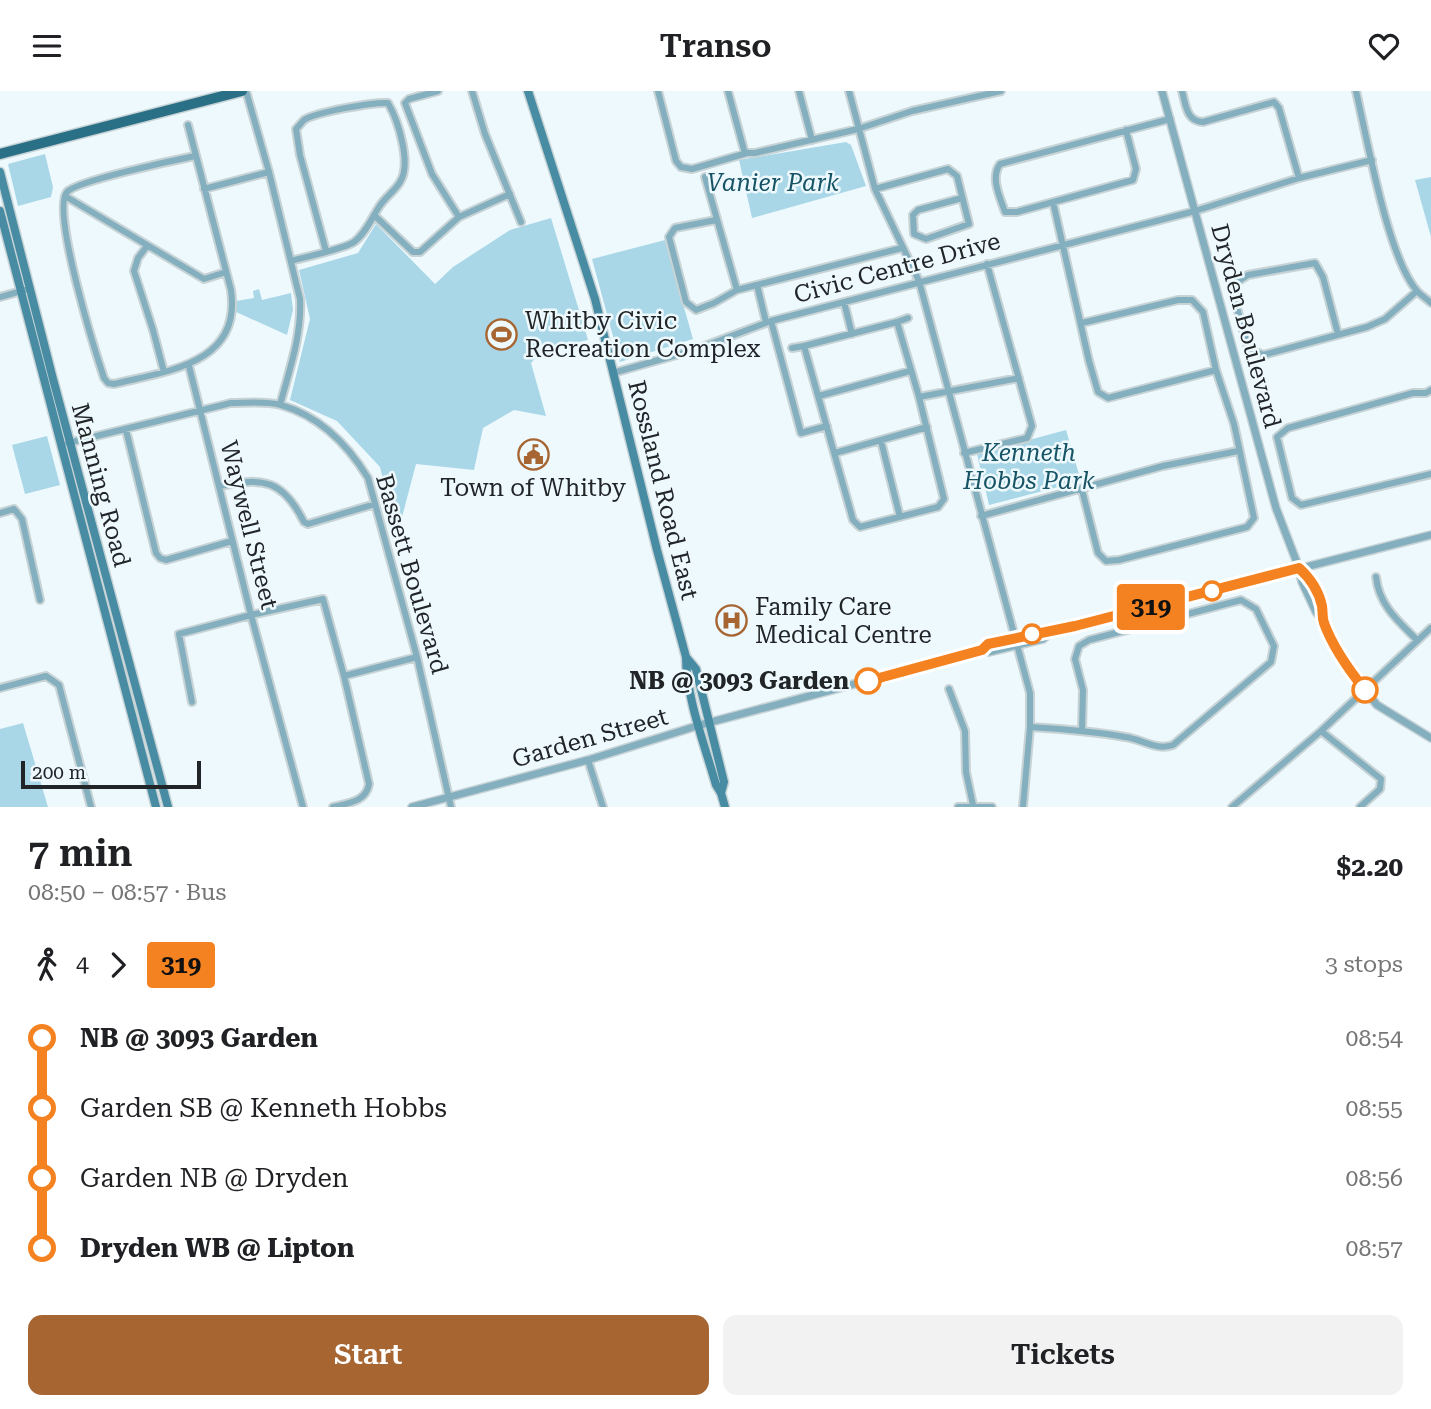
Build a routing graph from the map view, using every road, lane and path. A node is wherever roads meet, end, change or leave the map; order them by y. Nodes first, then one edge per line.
1 (244, 91) edge
2 (438, 91) edge
3 (472, 91) edge
4 (528, 91) edge
5 (658, 91) edge
6 (728, 91) edge
7 (799, 91) edge
8 (849, 91) edge
9 (1001, 91) edge
10 (1162, 91) edge
11 (1182, 91) edge
12 (1356, 91) edge
13 (985, 93) edge
14 (1170, 119) junction
15 (188, 125) dead end
16 (858, 129) junction
17 (1126, 130) junction
18 (812, 140) junction
19 (747, 153) junction
20 (0, 154) edge
21 (195, 156) junction
22 (1372, 160) junction
23 (0, 172) edge
24 (270, 172) junction
25 (705, 177) dead end
26 (1299, 178) junction
27 (204, 189) junction
28 (875, 189) junction
29 (510, 194) junction
30 (65, 196) junction
31 (962, 198) junction
32 (1053, 202) junction
33 (1195, 211) junction
34 (0, 212) edge
35 (374, 215) junction
36 (459, 217) junction
37 (716, 220) junction
38 (521, 222) dead end
39 (1063, 245) junction
40 (146, 246) junction
41 (902, 248) junction
42 (326, 251) junction
43 (292, 261) junction
44 (987, 264) junction
45 (226, 272) junction
46 (919, 281) junction
47 (757, 285) junction
48 (30, 289) junction
49 (737, 290) junction
50 (1417, 291) junction
51 (20, 292) junction
52 (0, 297) edge
53 (844, 302) junction
54 (1431, 303) edge
55 (908, 318) dead end
56 (768, 322) junction
57 (897, 322) junction
58 (1082, 323) junction
59 (852, 334) junction
60 (1338, 334) junction
61 (804, 347) junction
62 (792, 348) dead end
63 (189, 366) junction
64 (1216, 370) junction
65 (910, 371) junction
66 (164, 372) junction
67 (613, 373) junction
68 (1018, 377) junction
69 (947, 393) junction
70 (1429, 394) edge
71 (819, 396) junction
72 (919, 397) junction
73 (280, 405) junction
74 (201, 411) junction
75 (827, 426) junction
76 (927, 427) junction
77 (126, 430) junction
78 (881, 441) junction
79 (71, 442) junction
80 (61, 444) junction
81 (1238, 450) junction
82 (835, 453) junction
83 (964, 453) junction
84 (1431, 474) edge
85 (220, 486) junction
86 (1082, 490) junction
87 (376, 504) junction
88 (0, 513) edge
89 (981, 516) junction
90 (900, 517) junction
91 (1431, 535) edge
92 (232, 541) junction
93 (1299, 568) junction
94 (1376, 577) dead end
95 (40, 600) dead end
96 (251, 615) junction
97 (1431, 628) edge
98 (1417, 640) junction
99 (1015, 642) junction
100 (417, 657) junction
101 (344, 676) junction
102 (0, 688) edge
103 (949, 689) dead end
104 (1365, 690) junction
105 (192, 702) dead end
106 (704, 724) junction
107 (1030, 727) junction
108 (1082, 730) junction
109 (1321, 731) junction
110 (1431, 738) edge
111 (588, 760) junction
112 (449, 798) junction
113 (973, 805) edge
114 (91, 807) edge
115 (156, 807) edge
116 (168, 807) edge
117 (303, 807) edge
118 (333, 807) edge
119 (412, 807) edge
120 (452, 807) edge
121 (603, 807) edge
122 (725, 807) edge
123 (958, 807) edge
124 (992, 807) edge
125 (1023, 807) edge
126 (1232, 807) edge
127 (1360, 807) edge

1 - 20 main road
1 - 24 street
2 - 36 street
3 - 29 street
4 - 67 main road, Rossland Road East
5 - 19 street
6 - 19 street
7 - 18 street
8 - 16 street
9 - 13 street
10 - 14 street, Dryden Boulevard
11 - 26 street
12 - 22 street
13 - 16 street
14 - 17 street
14 - 33 street, Dryden Boulevard
15 - 21 street
16 - 18 street
16 - 28 street
17 - 32 street
17 - 32 street
18 - 19 street
21 - 27 street
21 - 30 street
22 - 26 street, Civic Centre Drive
22 - 50 street
23 - 48 main road, Manning Road
24 - 27 street
24 - 43 street
25 - 37 street
26 - 33 street, Civic Centre Drive
27 - 45 street
28 - 31 street
28 - 41 street
29 - 36 street
29 - 38 street
30 - 40 street
30 - 66 street
31 - 31 street
32 - 39 street
33 - 39 street, Civic Centre Drive
33 - 93 street, Dryden Boulevard
34 - 51 main road, Manning Road
35 - 36 street
35 - 42 street
35 - 42 street
37 - 49 street
37 - 49 street
39 - 44 street, Civic Centre Drive
39 - 58 street
40 - 45 street
40 - 66 street
41 - 46 street
41 - 47 street
42 - 43 street
43 - 73 street
44 - 46 street, Civic Centre Drive
44 - 68 street
45 - 63 street
46 - 53 street, Civic Centre Drive
46 - 69 street
47 - 49 street
47 - 56 street
48 - 51 street
48 - 79 main road, Manning Road
50 - 54 street
50 - 60 street
51 - 52 street
51 - 80 main road, Manning Road
53 - 56 street, Civic Centre Drive
53 - 59 street
55 - 57 street
56 - 67 street, Civic Centre Drive
56 - 75 street
57 - 59 street
57 - 65 street
58 - 64 street
58 - 64 street
59 - 61 street
60 - 60 street
61 - 62 street
61 - 71 street
63 - 66 street
63 - 74 street, Waywell Street
64 - 81 street
65 - 71 street
65 - 72 street
67 - 106 main road, Rossland Road East
68 - 69 street
68 - 83 street
69 - 72 street
69 - 83 street
70 - 84 street
71 - 75 street
72 - 76 street
73 - 74 street, Bassett Boulevard
73 - 87 street, Bassett Boulevard
74 - 77 street, Bassett Boulevard
74 - 85 street, Waywell Street
75 - 82 street
76 - 78 street
76 - 90 street
77 - 79 street, Bassett Boulevard
77 - 92 street
78 - 82 street
78 - 90 street
79 - 80 street, Bassett Boulevard
79 - 116 main road, Manning Road
80 - 115 main road, Manning Road
81 - 86 street
81 - 86 street
82 - 90 street
83 - 89 street
85 - 87 street
85 - 92 street, Waywell Street
86 - 89 street
87 - 100 street, Bassett Boulevard
88 - 95 street
89 - 99 street
91 - 93 street, Garden Street
92 - 96 street, Waywell Street
93 - 99 street, Garden Street
93 - 104 street, Dryden Boulevard
94 - 98 street
96 - 101 street
96 - 105 street
96 - 117 street, Waywell Street
97 - 98 street
98 - 104 street
99 - 106 street, Garden Street
99 - 107 street
100 - 101 street
100 - 112 street, Bassett Boulevard
101 - 118 street
102 - 114 street
103 - 113 street
104 - 109 street
104 - 110 street, Dryden Boulevard
106 - 111 street, Garden Street
106 - 122 main road, Rossland Road East
107 - 108 street
107 - 125 street
108 - 108 street
109 - 126 street
109 - 127 street
111 - 112 street, Garden Street
111 - 121 street
112 - 119 street, Garden Street
112 - 120 street, Bassett Boulevard
113 - 123 street
113 - 124 street

